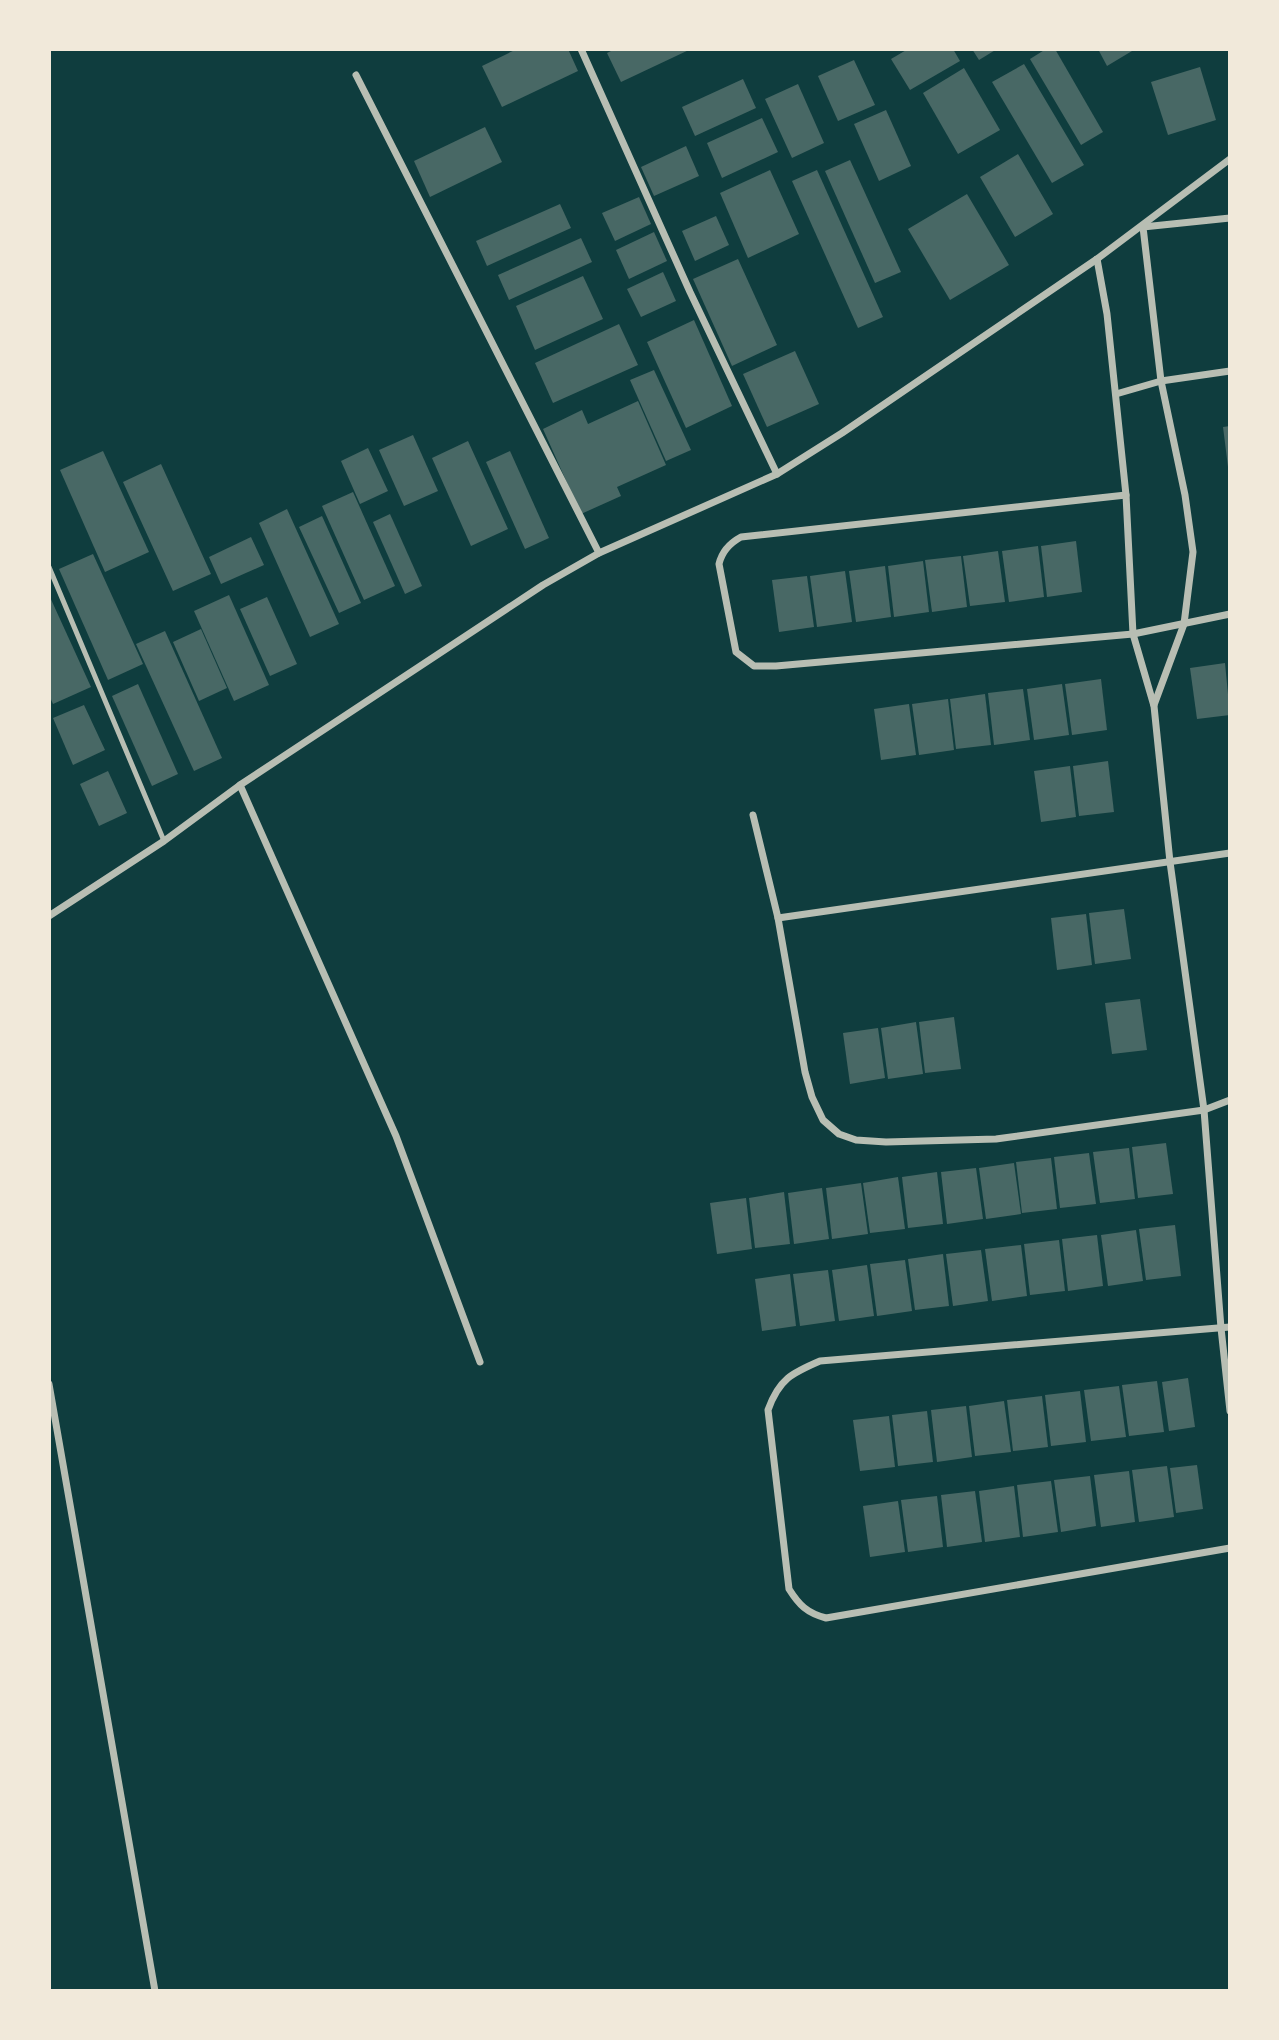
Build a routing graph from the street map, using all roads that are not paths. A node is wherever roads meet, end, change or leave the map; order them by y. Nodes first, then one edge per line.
1 (581, 49) edge
2 (356, 75) dead end
3 (1230, 159) edge
4 (1230, 218) edge
5 (1143, 227) junction
6 (1097, 259) junction
7 (1230, 371) edge
8 (1161, 381) junction
9 (1116, 394) junction
10 (777, 474) junction
11 (1126, 495) junction
12 (599, 553) junction
13 (49, 567) edge
14 (1230, 614) edge
15 (1184, 624) junction
16 (1133, 635) junction
17 (1154, 706) junction
18 (240, 785) junction
19 (753, 815) dead end
20 (164, 841) junction
21 (1230, 853) edge
22 (1170, 862) junction
23 (49, 916) edge
24 (778, 918) junction
25 (1230, 1100) edge
26 (1204, 1110) junction
27 (1230, 1327) edge
28 (1221, 1328) junction
29 (480, 1362) dead end
30 (49, 1384) edge
31 (1230, 1411) edge
32 (1230, 1548) edge
33 (155, 1991) edge

1 - 10 street
2 - 12 street
3 - 5 street
4 - 5 street
5 - 6 street
5 - 8 street
6 - 9 street
6 - 10 street
7 - 8 street
8 - 9 street
8 - 15 street
9 - 11 street
10 - 12 street
11 - 16 street
11 - 16 street
12 - 18 street
13 - 20 lane
14 - 15 street
15 - 16 street
15 - 17 street
16 - 17 street
17 - 22 street
18 - 20 street
18 - 29 street
19 - 24 street
20 - 23 street
21 - 22 street
22 - 24 street
22 - 26 street
24 - 26 street
25 - 26 street
26 - 28 street
27 - 28 street
28 - 31 street
28 - 32 street
30 - 33 street

